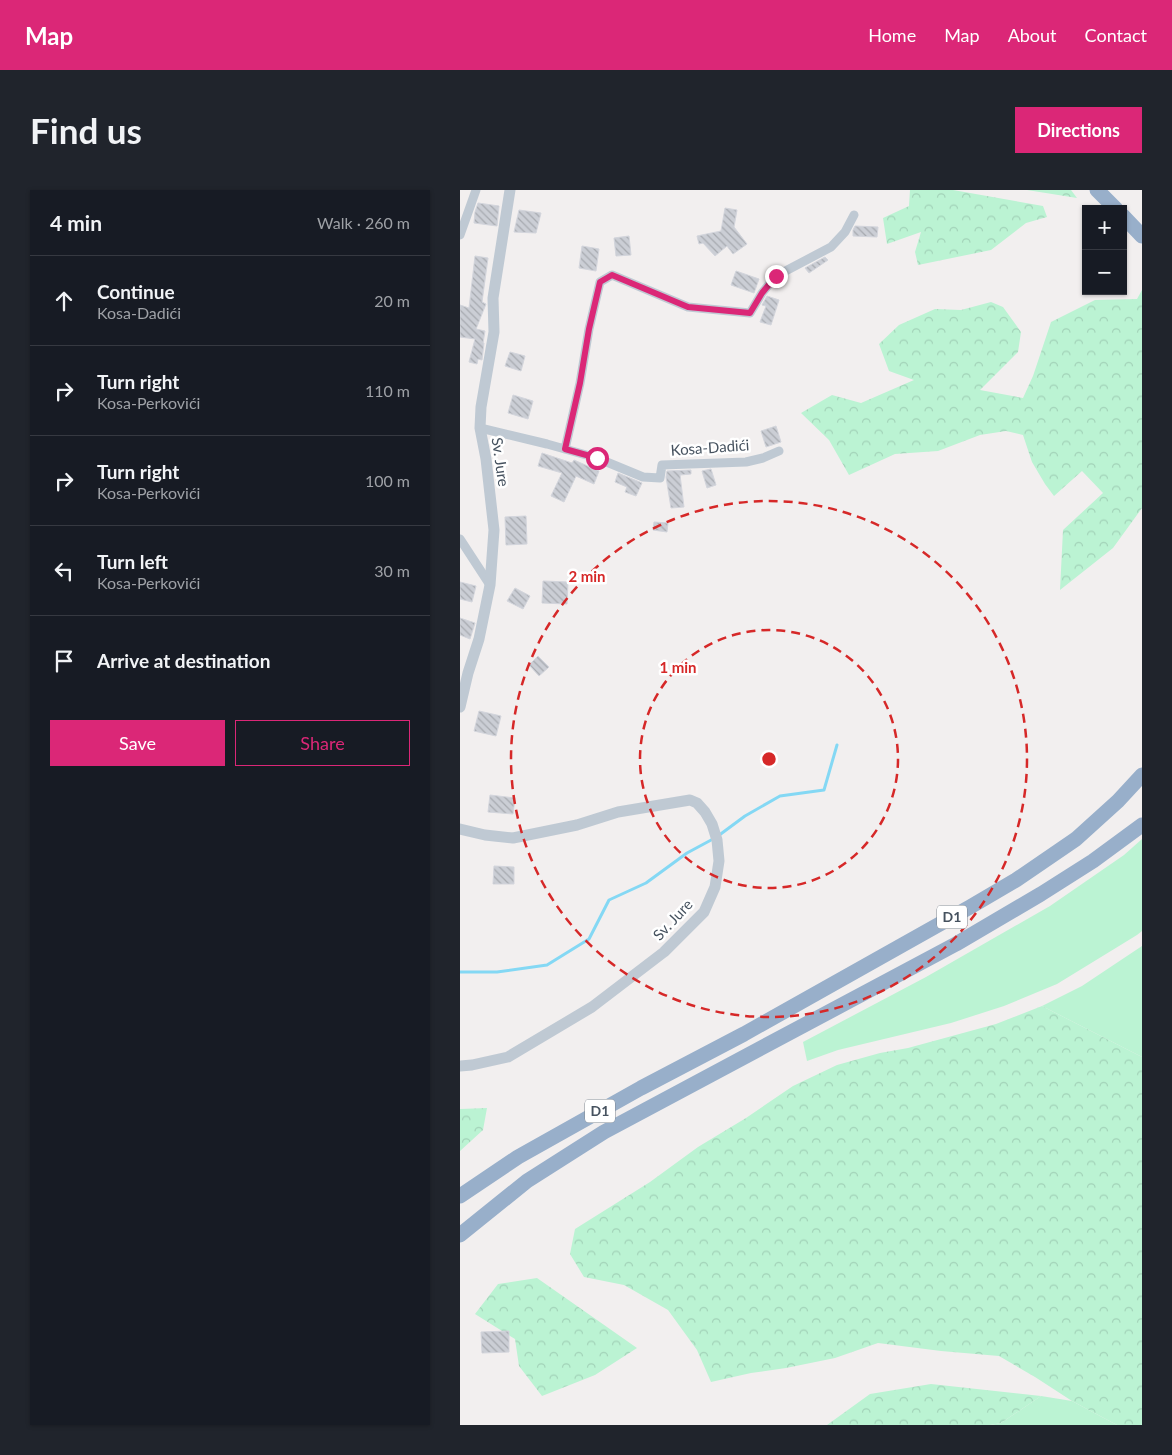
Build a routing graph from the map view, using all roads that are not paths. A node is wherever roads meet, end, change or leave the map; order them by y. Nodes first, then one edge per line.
1 (476, 190) edge
2 (510, 190) edge
3 (1097, 190) edge
4 (1112, 205) edge
5 (854, 215) dead end
6 (1127, 220) edge
7 (460, 235) edge
8 (1142, 236) edge
9 (480, 428) junction
10 (565, 449) junction
11 (779, 451) dead end
12 (460, 539) edge
13 (490, 585) junction
14 (460, 707) edge
15 (1142, 776) edge
16 (1142, 825) edge
17 (460, 829) edge
18 (460, 1066) edge
19 (460, 1196) edge
20 (460, 1235) edge

1 - 7 street
2 - 9 street, Sv. Jure
3 - 4 highway
5 - 10 street
6 - 8 highway
9 - 10 street, Kosa-Dadići
9 - 13 street, Sv. Jure
10 - 11 street, Kosa-Dadići
12 - 13 street
13 - 14 street, Sv. Jure
15 - 19 highway, D1
16 - 20 highway, D1
17 - 18 street, Sv. Jure

